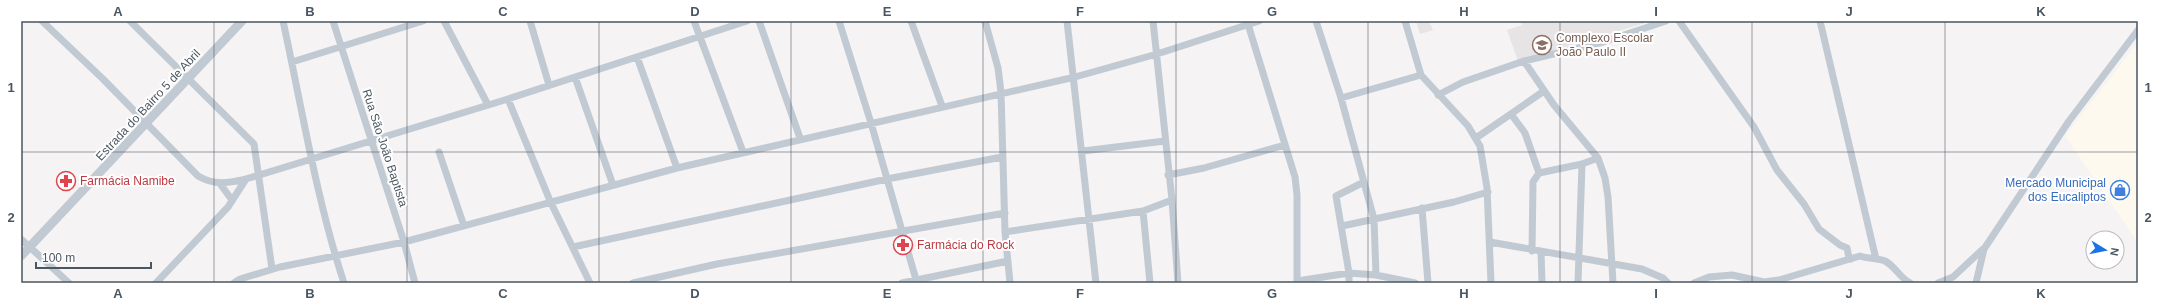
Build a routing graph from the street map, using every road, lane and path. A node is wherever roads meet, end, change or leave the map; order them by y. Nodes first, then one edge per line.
1 (42, 21) edge
2 (130, 21) edge
3 (242, 21) edge
4 (283, 21) edge
5 (333, 21) edge
6 (423, 21) edge
7 (444, 21) edge
8 (530, 21) edge
9 (694, 21) edge
10 (746, 21) edge
11 (759, 21) edge
12 (838, 21) edge
13 (911, 21) edge
14 (985, 21) edge
15 (1067, 21) edge
16 (1153, 21) edge
17 (1259, 21) edge
18 (1316, 21) edge
19 (1405, 21) edge
20 (1666, 21) edge
21 (1679, 21) edge
22 (1820, 21) edge
23 (1248, 23) edge
24 (2138, 30) edge
25 (700, 37) junction
26 (341, 47) junction
27 (1157, 54) junction
28 (637, 57) junction
29 (1524, 61) junction
30 (292, 62) junction
31 (1421, 75) junction
32 (575, 77) junction
33 (1075, 77) junction
34 (188, 80) junction
35 (549, 85) junction
36 (1544, 91) junction
37 (1001, 92) junction
38 (1438, 95) junction
39 (1341, 98) junction
40 (508, 99) junction
41 (487, 103) junction
42 (942, 106) junction
43 (1511, 114) junction
44 (147, 123) junction
45 (871, 123) junction
46 (800, 138) junction
47 (1476, 138) junction
48 (370, 140) junction
49 (1165, 141) junction
50 (1285, 145) junction
51 (1083, 151) junction
52 (439, 152) dead end
53 (743, 152) junction
54 (1002, 156) junction
55 (312, 158) junction
56 (1598, 158) junction
57 (1582, 164) junction
58 (677, 168) junction
59 (1539, 173) junction
60 (258, 174) junction
61 (1168, 175) junction
62 (246, 179) junction
63 (887, 179) junction
64 (1364, 182) junction
65 (221, 185) junction
66 (613, 185) junction
67 (1488, 192) junction
68 (232, 200) junction
69 (1172, 200) junction
70 (550, 203) junction
71 (1422, 208) junction
72 (1143, 212) junction
73 (1004, 213) junction
74 (1374, 220) junction
75 (1089, 221) junction
76 (464, 226) junction
77 (1342, 226) junction
78 (903, 232) junction
79 (1005, 232) junction
80 (21, 239) edge
81 (404, 242) junction
82 (1490, 242) junction
83 (30, 247) junction
84 (573, 247) junction
85 (1984, 249) junction
86 (1532, 251) junction
87 (1541, 252) junction
88 (21, 256) edge
89 (335, 256) junction
90 (1578, 258) junction
91 (1851, 259) junction
92 (1876, 259) junction
93 (1008, 261) junction
94 (1612, 264) junction
95 (272, 269) junction
96 (1349, 273) junction
97 (1376, 275) junction
98 (916, 282) edge
99 (1297, 282) edge
100 (1405, 282) edge
101 (69, 283) edge
102 (156, 283) edge
103 (234, 283) edge
104 (344, 283) edge
105 (415, 283) edge
106 (590, 283) edge
107 (633, 283) edge
108 (902, 283) edge
109 (1010, 283) edge
110 (1096, 283) edge
111 (1150, 283) edge
112 (1178, 283) edge
113 (1349, 283) edge
114 (1415, 283) edge
115 (1428, 283) edge
116 (1491, 283) edge
117 (1542, 283) edge
118 (1578, 283) edge
119 (1613, 283) edge
120 (1668, 283) edge
121 (1694, 283) edge
122 (1910, 283) edge
123 (1938, 283) edge
124 (1976, 283) edge

1 - 44 street
2 - 34 street
3 - 34 street, Estrada do Bairro 5 de Abril
4 - 30 street
5 - 26 street, Rua São João Baptista
6 - 26 street
7 - 41 street
8 - 35 street
9 - 25 street
10 - 25 street
11 - 46 street
12 - 45 street
13 - 42 street
14 - 37 street
15 - 33 street
16 - 27 street
17 - 23 street
18 - 39 street
19 - 31 street
20 - 29 street
21 - 91 street
22 - 92 street
23 - 27 street
23 - 50 street
24 - 85 street
25 - 28 street
25 - 53 street
26 - 30 street
26 - 48 street, Rua São João Baptista
27 - 33 street
27 - 49 street
28 - 32 street
28 - 58 street
29 - 36 street
29 - 38 street
30 - 55 street
31 - 38 street
31 - 39 street
32 - 35 street
32 - 66 street
33 - 37 street
33 - 51 street
34 - 44 street, Estrada do Bairro 5 de Abril
34 - 60 street
35 - 40 street
36 - 43 street
36 - 56 street
37 - 42 street
37 - 54 street
38 - 47 street
39 - 64 street
40 - 41 street
40 - 70 street
41 - 48 street
42 - 45 street
43 - 47 street
43 - 59 street
44 - 65 street
44 - 83 street, Estrada do Bairro 5 de Abril
45 - 46 street
45 - 63 street
46 - 53 street
47 - 67 street
48 - 55 street
48 - 81 street, Rua São João Baptista
49 - 51 street
49 - 61 street
50 - 61 street
50 - 99 street
51 - 75 street
52 - 76 street
53 - 58 street
54 - 63 street
54 - 73 street
55 - 60 street
55 - 89 street
56 - 57 street
56 - 94 street
57 - 59 street
57 - 90 street
58 - 66 street
59 - 86 street
60 - 62 street
60 - 95 street
61 - 69 street
62 - 65 street
62 - 68 street
63 - 78 street
63 - 84 street
64 - 74 street
64 - 77 street
65 - 68 street
66 - 70 street
67 - 71 street
67 - 82 street
68 - 102 street
69 - 72 street
69 - 112 street
70 - 76 street
70 - 84 street
71 - 74 street
71 - 115 street
72 - 75 street
72 - 111 street
73 - 78 street
73 - 79 street
74 - 77 street
74 - 97 street
75 - 79 street
75 - 110 street
76 - 81 street
77 - 96 street
78 - 98 street
78 - 107 street
79 - 93 street
80 - 83 street
81 - 89 street
81 - 105 street, Rua São João Baptista
82 - 86 street
82 - 116 street
83 - 88 street, Estrada do Bairro 5 de Abril
83 - 101 street
84 - 106 street
85 - 123 street
85 - 124 street
86 - 87 street
87 - 90 street
87 - 117 street
89 - 95 street
89 - 104 street
90 - 94 street
90 - 118 street
91 - 92 street
91 - 121 street
92 - 122 street
93 - 98 street
93 - 109 street
94 - 119 street
94 - 120 street
95 - 103 street
96 - 97 street
96 - 99 street
96 - 113 street
97 - 100 street
98 - 108 street
100 - 114 street

